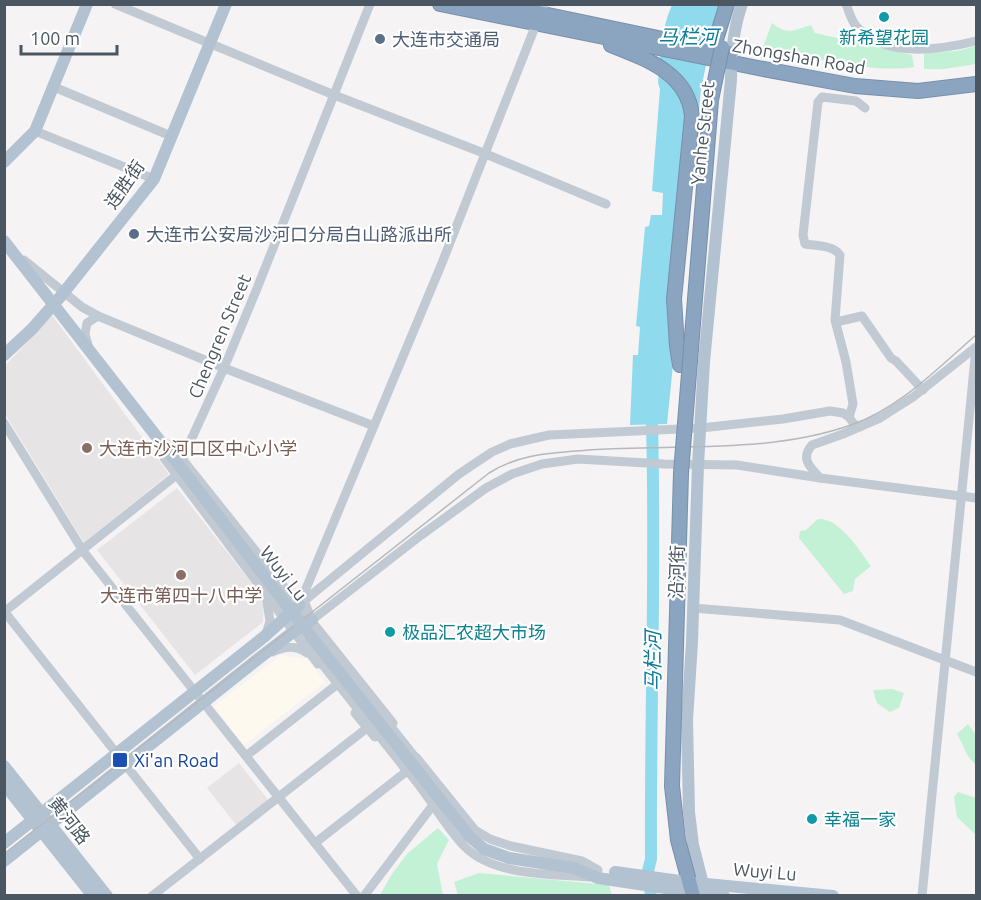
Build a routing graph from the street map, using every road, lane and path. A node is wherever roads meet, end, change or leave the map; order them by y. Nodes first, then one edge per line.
1 (87, 4) edge
2 (115, 4) edge
3 (226, 4) edge
4 (370, 4) edge
5 (440, 4) edge
6 (495, 4) edge
7 (528, 4) edge
8 (727, 4) edge
9 (735, 4) edge
10 (742, 4) edge
11 (846, 4) edge
12 (540, 14) edge
13 (976, 41) edge
14 (210, 44) junction
15 (652, 48) junction
16 (724, 56) junction
17 (976, 84) edge
18 (54, 87) junction
19 (334, 95) junction
20 (865, 108) dead end
21 (35, 131) junction
22 (171, 136) junction
23 (486, 154) junction
24 (4, 162) edge
25 (154, 179) junction
26 (606, 204) dead end
27 (8, 245) edge
28 (64, 293) junction
29 (53, 304) junction
30 (98, 316) junction
31 (836, 322) junction
32 (976, 347) edge
33 (91, 353) junction
34 (4, 355) edge
35 (680, 365) junction
36 (224, 368) junction
37 (923, 390) junction
38 (849, 417) junction
39 (4, 423) edge
40 (374, 426) junction
41 (860, 427) junction
42 (701, 428) junction
43 (698, 465) junction
44 (180, 466) junction
45 (820, 478) junction
46 (962, 496) junction
47 (976, 498) edge
48 (83, 551) junction
49 (309, 584) junction
50 (282, 585) junction
51 (261, 588) junction
52 (301, 603) junction
53 (327, 608) junction
54 (693, 608) junction
55 (5, 612) edge
56 (283, 619) junction
57 (303, 627) junction
58 (265, 636) junction
59 (335, 649) junction
60 (313, 658) junction
61 (258, 659) junction
62 (946, 660) junction
63 (976, 672) edge
64 (334, 686) junction
65 (195, 692) junction
66 (204, 703) junction
67 (367, 729) junction
68 (117, 753) junction
69 (246, 756) junction
70 (419, 762) junction
71 (126, 765) junction
72 (4, 766) edge
73 (407, 771) junction
74 (4, 784) edge
75 (444, 793) junction
76 (279, 798) junction
77 (434, 804) junction
78 (37, 816) junction
79 (46, 828) junction
80 (4, 843) edge
81 (315, 843) junction
82 (200, 859) junction
83 (4, 861) edge
84 (598, 874) junction
85 (698, 892) edge
86 (93, 896) edge
87 (107, 896) edge
88 (152, 896) edge
89 (357, 896) edge
90 (364, 896) edge
91 (724, 896) edge
92 (833, 896) edge
93 (922, 896) edge

1 - 18 main road
2 - 14 street
3 - 14 main road, 连胜街
4 - 19 street, Chengren Street
5 - 12 highway, Zhongshan Road
6 - 12 highway, Zhongshan Road
7 - 12 main road
8 - 35 highway
9 - 85 highway, bridge
10 - 16 main road, Yanhe Street
11 - 13 street
12 - 15 highway, Zhongshan Road
12 - 15 highway, Zhongshan Road
12 - 23 street
14 - 19 street
14 - 22 main road, 连胜街
15 - 16 highway, Zhongshan Road
15 - 35 highway
16 - 17 highway, Zhongshan Road
16 - 42 main road, Yanhe Street
18 - 21 main road
18 - 22 street
19 - 23 street
19 - 36 street, Chengren Street
20 - 31 street
21 - 24 main road
21 - 25 street
22 - 25 main road, 连胜街
23 - 26 street
23 - 40 street
25 - 28 main road, 连胜街
27 - 28 street
27 - 29 main road, Wuyi Lu
28 - 29 main road, 连胜街
28 - 30 street
29 - 33 main road, Wuyi Lu
29 - 34 main road, 连胜街
30 - 33 street
30 - 36 street
31 - 37 street
31 - 38 street
32 - 37 street
32 - 46 street
33 - 44 main road, Wuyi Lu
35 - 85 highway, bridge
36 - 40 street
36 - 44 street, Chengren Street
37 - 41 street
38 - 41 street
38 - 42 street
39 - 48 street
40 - 49 street
41 - 45 street
42 - 43 main road, 沿河街
42 - 52 street
43 - 45 street
43 - 53 street
43 - 54 main road, 沿河街
44 - 48 street, Chengren Street
44 - 50 street
44 - 51 street
44 - 57 main road, Wuyi Lu, bridge
45 - 46 street
46 - 47 street
46 - 62 street
48 - 55 street, Chengren Street
48 - 65 street
49 - 50 street
49 - 52 street
50 - 52 street
51 - 56 street
51 - 58 street
52 - 56 main road
52 - 57 street
52 - 57 street
53 - 57 street
53 - 59 street
54 - 62 street
54 - 85 main road, 沿河街
55 - 68 street
56 - 57 street
56 - 58 main road
57 - 59 street
57 - 60 street
57 - 61 main road
57 - 70 street, bridge
57 - 73 street, bridge
57 - 84 main road, Wuyi Lu, bridge
58 - 65 main road
59 - 70 street
60 - 61 street
60 - 64 street
61 - 66 main road
62 - 63 street
62 - 93 street
64 - 67 street
64 - 69 street
65 - 66 street
65 - 68 main road
66 - 69 street
66 - 71 main road
67 - 73 street
67 - 76 street
68 - 71 street
68 - 78 main road
69 - 76 street
70 - 75 street
71 - 79 main road
71 - 82 street
72 - 78 main road, 黄河路
73 - 77 street
73 - 81 street
74 - 78 main road, 黄河路
75 - 77 street
75 - 84 street
76 - 81 street
76 - 82 street
77 - 84 street
77 - 90 street
78 - 79 main road, 黄河路
78 - 80 main road
79 - 83 main road
79 - 86 main road, 黄河路
79 - 87 main road, 黄河路
81 - 89 street
82 - 88 street
84 - 85 main road, Wuyi Lu, bridge
85 - 91 main road, Wuyi Lu
85 - 92 main road, Wuyi Lu

